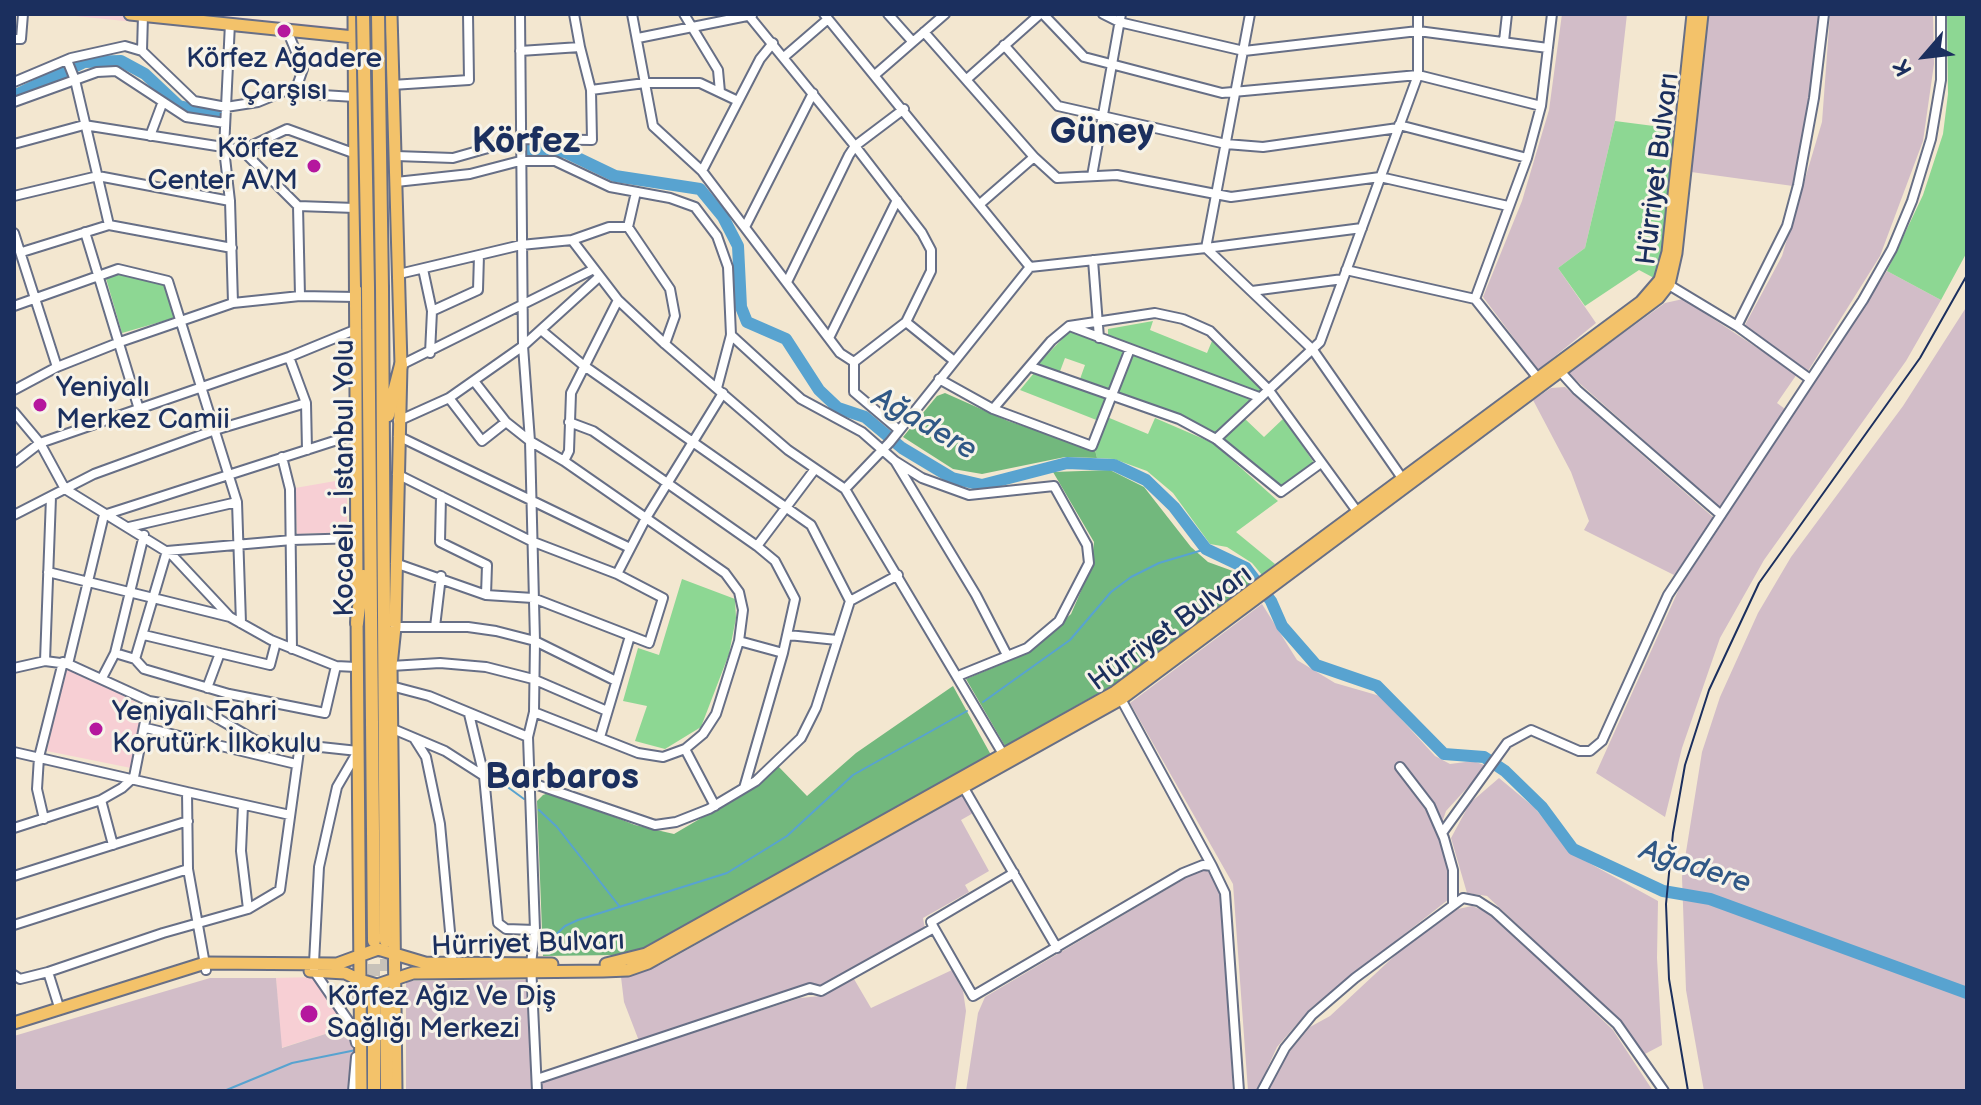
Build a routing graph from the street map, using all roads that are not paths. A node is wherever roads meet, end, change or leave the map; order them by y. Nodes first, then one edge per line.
1 (23, 14) edge
2 (130, 14) edge
3 (354, 14) edge
4 (363, 14) edge
5 (378, 14) edge
6 (391, 14) edge
7 (468, 14) edge
8 (520, 14) edge
9 (574, 14) edge
10 (632, 14) edge
11 (684, 14) edge
12 (888, 14) edge
13 (1103, 14) edge
14 (1250, 14) edge
15 (1418, 14) edge
16 (1507, 14) edge
17 (1552, 14) edge
18 (1693, 14) edge
19 (1702, 14) edge
20 (1824, 14) edge
21 (1941, 14) edge
22 (143, 15) edge
23 (1037, 15) edge
24 (751, 16) edge
25 (826, 16) edge
26 (938, 16) edge
27 (731, 17) edge
28 (1120, 18) edge
29 (230, 23) junction
30 (690, 26) junction
31 (287, 30) junction
32 (1418, 31) junction
33 (924, 32) junction
34 (354, 37) junction
35 (638, 38) junction
36 (14, 39) edge
37 (912, 41) junction
38 (1504, 41) junction
39 (773, 43) junction
40 (1004, 45) junction
41 (580, 47) junction
42 (1548, 48) junction
43 (142, 51) junction
44 (520, 51) junction
45 (1244, 51) junction
46 (784, 57) junction
47 (67, 60) junction
48 (1111, 66) junction
49 (876, 74) junction
50 (1418, 75) junction
51 (967, 79) junction
52 (75, 80) junction
53 (14, 82) edge
54 (645, 83) junction
55 (297, 86) junction
56 (591, 90) junction
57 (393, 91) junction
58 (720, 92) junction
59 (813, 93) junction
60 (1236, 94) junction
61 (355, 97) junction
62 (738, 101) junction
63 (14, 102) edge
64 (162, 104) junction
65 (1541, 106) junction
66 (226, 107) junction
67 (904, 109) junction
68 (1103, 115) junction
69 (225, 123) junction
70 (84, 125) junction
71 (1399, 126) junction
72 (150, 136) junction
73 (520, 139) junction
74 (14, 144) edge
75 (1226, 144) junction
76 (855, 146) junction
77 (224, 149) junction
78 (242, 150) junction
79 (356, 154) junction
80 (396, 156) junction
81 (1034, 157) junction
82 (1527, 158) junction
83 (520, 161) junction
84 (702, 171) junction
85 (98, 176) junction
86 (1092, 176) junction
87 (1380, 177) junction
88 (396, 182) junction
89 (636, 192) junction
90 (1217, 195) junction
91 (14, 196) edge
92 (897, 200) junction
93 (230, 201) junction
94 (980, 204) junction
95 (298, 206) junction
96 (1508, 206) junction
97 (355, 208) junction
98 (109, 225) junction
99 (628, 227) junction
100 (745, 227) junction
101 (1362, 228) junction
102 (85, 232) junction
103 (14, 233) edge
104 (572, 240) junction
105 (521, 245) junction
106 (232, 248) junction
107 (1206, 248) junction
108 (22, 252) junction
109 (479, 255) junction
110 (1093, 260) junction
111 (1030, 267) junction
112 (423, 269) junction
113 (596, 273) junction
114 (399, 274) junction
115 (1345, 274) junction
116 (101, 278) junction
117 (787, 282) junction
118 (1664, 282) junction
119 (1252, 291) junction
120 (300, 296) junction
121 (35, 297) junction
122 (356, 297) junction
123 (1475, 299) junction
124 (618, 300) junction
125 (233, 303) junction
126 (14, 306) edge
127 (522, 307) junction
128 (432, 311) junction
129 (180, 321) junction
130 (906, 322) junction
131 (1098, 322) junction
132 (1069, 326) junction
133 (1737, 326) junction
134 (357, 329) junction
135 (541, 330) junction
136 (731, 335) junction
137 (829, 338) junction
138 (1099, 338) junction
139 (120, 342) junction
140 (665, 344) junction
141 (523, 346) junction
142 (1130, 349) junction
143 (1313, 350) junction
144 (430, 353) junction
145 (289, 357) junction
146 (953, 360) junction
147 (854, 362) junction
148 (401, 365) junction
149 (583, 365) junction
150 (57, 367) junction
151 (1031, 367) junction
152 (1557, 369) junction
153 (1537, 377) junction
154 (939, 379) junction
155 (1810, 379) junction
156 (474, 381) junction
157 (201, 386) junction
158 (1268, 389) junction
159 (14, 390) edge
160 (720, 391) junction
161 (1112, 397) junction
162 (1259, 397) junction
163 (449, 398) junction
164 (306, 403) junction
165 (138, 406) junction
166 (993, 409) junction
167 (16, 418) edge
168 (398, 421) junction
169 (506, 422) junction
170 (569, 422) junction
171 (385, 429) junction
172 (215, 430) junction
173 (898, 431) junction
174 (356, 434) junction
175 (397, 436) junction
176 (1216, 439) junction
177 (530, 441) junction
178 (692, 441) junction
179 (40, 443) junction
180 (371, 445) junction
181 (883, 449) junction
182 (307, 450) junction
183 (282, 457) junction
184 (564, 461) junction
185 (895, 461) junction
186 (14, 463) edge
187 (1321, 463) junction
188 (815, 469) junction
189 (397, 474) junction
190 (229, 475) junction
191 (1402, 478) junction
192 (667, 482) junction
193 (385, 485) junction
194 (65, 489) junction
195 (845, 489) junction
196 (441, 496) junction
197 (51, 497) junction
198 (532, 499) junction
199 (237, 502) junction
200 (786, 507) junction
201 (14, 515) edge
202 (104, 515) junction
203 (1360, 515) junction
204 (1721, 515) junction
205 (646, 518) junction
206 (129, 527) junction
207 (144, 535) junction
208 (358, 538) junction
209 (292, 540) junction
210 (531, 541) junction
211 (241, 544) junction
212 (757, 546) junction
213 (630, 548) junction
214 (167, 551) junction
215 (395, 563) junction
216 (48, 572) junction
217 (617, 574) junction
218 (898, 575) junction
219 (441, 576) junction
220 (89, 582) junction
221 (130, 591) junction
222 (1257, 592) junction
223 (486, 595) junction
224 (153, 598) junction
225 (533, 598) junction
226 (850, 601) junction
227 (230, 617) junction
228 (241, 623) junction
229 (357, 623) junction
230 (395, 627) junction
231 (435, 627) junction
232 (144, 635) junction
233 (788, 635) junction
234 (630, 636) junction
235 (837, 640) junction
236 (535, 641) junction
237 (739, 641) junction
238 (276, 642) junction
239 (292, 649) junction
240 (115, 653) junction
241 (220, 653) junction
242 (783, 653) junction
243 (1007, 655) junction
244 (135, 659) junction
245 (45, 661) junction
246 (66, 663) junction
247 (336, 666) junction
248 (391, 666) junction
249 (356, 667) junction
250 (14, 668) edge
251 (958, 676) junction
252 (102, 678) junction
253 (533, 679) junction
254 (616, 681) junction
255 (391, 686) junction
256 (207, 688) junction
257 (1121, 699) junction
258 (149, 701) junction
259 (607, 711) junction
260 (534, 712) junction
261 (469, 714) junction
262 (146, 728) junction
263 (393, 729) junction
264 (528, 737) junction
265 (600, 737) junction
266 (414, 738) junction
267 (300, 744) junction
268 (685, 749) junction
269 (358, 751) junction
270 (14, 752) edge
271 (1003, 754) junction
272 (39, 757) junction
273 (296, 764) junction
274 (1400, 767) dead end
275 (484, 776) junction
276 (134, 777) junction
277 (529, 782) junction
278 (961, 783) junction
279 (744, 788) junction
280 (187, 792) junction
281 (101, 800) junction
282 (243, 805) junction
283 (715, 806) junction
284 (290, 815) junction
285 (44, 819) junction
286 (188, 821) junction
287 (14, 828) edge
288 (1442, 833) junction
289 (113, 845) junction
290 (1212, 866) junction
291 (188, 869) junction
292 (1014, 873) junction
293 (14, 876) edge
294 (1453, 903) junction
295 (248, 909) junction
296 (199, 922) junction
297 (14, 925) edge
298 (934, 928) junction
299 (535, 930) junction
300 (1057, 948) junction
301 (395, 954) junction
302 (360, 957) junction
303 (453, 964) junction
304 (206, 966) junction
305 (314, 967) junction
306 (531, 968) junction
307 (48, 972) junction
308 (14, 975) edge
309 (395, 979) junction
310 (360, 980) junction
311 (59, 1007) junction
312 (14, 1023) edge
313 (14, 1030) edge
314 (537, 1079) junction
315 (353, 1091) edge
316 (361, 1091) edge
317 (374, 1091) edge
318 (387, 1091) edge
319 (396, 1091) edge
320 (537, 1091) edge
321 (1239, 1091) edge
322 (1262, 1091) edge
323 (1664, 1091) edge

1 - 36 street
2 - 22 main road
3 - 34 main road
4 - 180 highway, Kocaeli - İstanbul Yolu, bridge
5 - 171 highway, bridge
6 - 57 main road
7 - 57 street
8 - 44 street
9 - 41 street
10 - 35 street
11 - 30 street
12 - 37 street
13 - 28 street
14 - 45 street
15 - 32 street
16 - 38 street
17 - 42 street
18 - 118 main road, Hürriyet Bulvarı
19 - 118 main road, Hürriyet Bulvarı
20 - 133 street
21 - 155 street
22 - 29 main road
22 - 43 street
23 - 40 street
23 - 48 street
24 - 27 street
24 - 39 street
25 - 46 street
25 - 49 street
26 - 33 street
27 - 30 street
28 - 45 street
28 - 48 street
29 - 31 main road
29 - 66 street
30 - 35 street
30 - 58 street
31 - 34 main road
31 - 55 street
32 - 38 street
32 - 45 street
32 - 50 street
33 - 37 street
33 - 51 street
34 - 61 main road
35 - 54 street
37 - 49 street
38 - 42 street
39 - 46 street
39 - 62 street
40 - 51 street
40 - 68 street
41 - 44 street
41 - 56 street
42 - 65 street
43 - 47 street
43 - 66 street
44 - 73 street
45 - 60 street
46 - 59 street
47 - 52 street
47 - 53 street
48 - 60 street
48 - 68 street
49 - 67 street
50 - 60 street
50 - 65 street
50 - 71 street
51 - 81 street
52 - 63 street
52 - 64 street
52 - 70 street
54 - 56 street
54 - 58 street
54 - 84 street
55 - 61 street
55 - 66 street
56 - 73 street
57 - 61 main road
57 - 80 main road
58 - 62 street
59 - 76 street
59 - 100 street
60 - 75 street
61 - 79 main road
62 - 84 street
64 - 69 street
64 - 72 street
65 - 82 street
66 - 69 street
67 - 76 street
67 - 94 street
68 - 75 street
68 - 86 street
69 - 77 street
70 - 72 street
70 - 74 street
70 - 85 street
71 - 75 street
71 - 82 street
71 - 87 street
72 - 77 street
73 - 80 street
73 - 83 street
75 - 90 street
76 - 92 street
76 - 117 street
77 - 78 street
77 - 93 street
78 - 79 street
78 - 95 street
79 - 97 main road
80 - 88 main road
81 - 86 street
81 - 94 street
82 - 96 street
83 - 88 street
83 - 89 street
83 - 105 street
84 - 100 street
85 - 91 street
85 - 93 street
85 - 98 street
86 - 90 street
87 - 90 street
87 - 96 street
87 - 101 street
88 - 114 main road
89 - 99 street
89 - 136 street
90 - 107 street
92 - 130 street
92 - 137 street
93 - 106 street
94 - 111 street
95 - 97 street
95 - 120 street
96 - 123 street
97 - 122 main road
98 - 102 street
98 - 106 street
99 - 104 street
99 - 140 street
100 - 117 street
101 - 107 street
101 - 115 street
102 - 108 street
102 - 116 street
103 - 108 street
104 - 105 street
104 - 113 street
105 - 109 street
105 - 127 street
106 - 125 street
107 - 110 street
107 - 119 street
108 - 121 street
109 - 112 street
109 - 128 street
110 - 111 street
110 - 131 street
111 - 146 street
112 - 114 street
112 - 128 street
113 - 124 street
113 - 127 street
113 - 135 street
114 - 148 main road
115 - 119 street
115 - 123 street
115 - 143 street
116 - 121 street
116 - 129 street
116 - 139 street
117 - 137 street
118 - 133 street
118 - 152 main road, Hürriyet Bulvarı
119 - 143 street
120 - 122 street
120 - 125 street
121 - 126 street
121 - 150 street
122 - 134 main road
123 - 153 street
124 - 140 street
124 - 149 street
125 - 129 street
127 - 141 street
127 - 144 street
128 - 144 street
129 - 139 street
129 - 157 street
130 - 146 street
130 - 147 street
131 - 132 street
131 - 138 street
131 - 158 street
132 - 138 street
132 - 151 street
133 - 155 street
134 - 145 street
134 - 174 main road
135 - 141 street
135 - 149 street
136 - 160 street
136 - 181 street
137 - 147 street
138 - 142 street
139 - 150 street
139 - 165 street
140 - 160 street
141 - 156 street
141 - 177 street
142 - 161 street
142 - 162 street
143 - 158 street
143 - 191 street
144 - 148 street
145 - 157 street
145 - 164 street
146 - 154 street
147 - 173 street
148 - 168 main road
148 - 171 highway
149 - 170 street
149 - 178 street
150 - 159 street
151 - 161 street
151 - 166 street
152 - 153 main road, Hürriyet Bulvarı
152 - 203 main road, Hürriyet Bulvarı
152 - 204 street
153 - 191 main road, Hürriyet Bulvarı
154 - 166 street
154 - 173 street
155 - 204 street
156 - 163 street
156 - 169 street
157 - 165 street
157 - 172 street
158 - 162 street
158 - 187 street
160 - 178 street
160 - 188 street
161 - 166 street
161 - 176 street
162 - 176 street
163 - 168 street
163 - 169 street
164 - 172 street
164 - 182 street
165 - 179 street
167 - 179 street
168 - 175 main road
169 - 177 street
170 - 184 street
170 - 192 street
171 - 193 highway
172 - 190 street
172 - 194 street
173 - 181 street
174 - 182 street
174 - 208 main road
175 - 189 main road
175 - 198 street
176 - 187 street
177 - 184 street
177 - 198 street
178 - 192 street
178 - 200 street
179 - 186 street
179 - 194 street
180 - 193 highway, Kocaeli - İstanbul Yolu
180 - 229 highway
181 - 185 street
181 - 195 street
182 - 183 street
183 - 190 street
183 - 209 street
184 - 205 street
185 - 243 street
185 - 243 street
187 - 203 street
188 - 195 street
188 - 200 street
189 - 196 street
189 - 215 main road
190 - 199 street
190 - 202 street
191 - 203 main road, Hürriyet Bulvarı
192 - 205 street
192 - 212 street
193 - 248 highway
194 - 197 street
194 - 202 street
195 - 218 street
196 - 210 street
196 - 223 street
197 - 201 street
197 - 216 street
198 - 210 street
198 - 213 street
199 - 206 street
199 - 211 street
200 - 212 street
200 - 226 street
202 - 206 street
202 - 220 street
203 - 222 main road, Hürriyet Bulvarı
204 - 288 street
205 - 213 street
205 - 237 street
206 - 207 street
207 - 214 street
207 - 221 street
208 - 209 street
208 - 229 main road
209 - 211 street
209 - 239 street
210 - 217 street
210 - 225 street
211 - 214 street
211 - 228 street
212 - 233 street
213 - 217 street
214 - 224 street
214 - 227 street
215 - 219 street
215 - 230 main road
216 - 220 street
216 - 245 street
217 - 234 street
218 - 226 street
218 - 251 street
219 - 223 street
219 - 231 street
220 - 221 street
220 - 246 street
221 - 224 street
221 - 240 street
222 - 257 main road, Hürriyet Bulvarı
222 - 271 main road, Hürriyet Bulvarı
223 - 225 street
224 - 227 street
224 - 232 street
225 - 234 street
225 - 236 street
226 - 235 street
227 - 228 street
228 - 238 street
229 - 249 main road
230 - 231 street
230 - 248 main road
231 - 236 street
232 - 241 street
232 - 244 street
233 - 235 street
233 - 242 street
234 - 254 street
235 - 279 street
236 - 253 street
236 - 254 street
237 - 242 street
237 - 268 street
238 - 239 street
238 - 241 street
239 - 247 street
240 - 244 street
240 - 252 street
241 - 256 street
242 - 279 street
243 - 251 street
244 - 256 street
245 - 246 street
245 - 250 street
246 - 252 street
246 - 272 street
247 - 249 street
247 - 256 street
248 - 253 street
248 - 255 main road
249 - 269 main road
251 - 271 street
252 - 258 street
253 - 259 street
253 - 260 street
254 - 259 street
255 - 261 street
255 - 263 main road
257 - 278 main road, Hürriyet Bulvarı
257 - 290 street
258 - 262 street
258 - 267 street
259 - 265 street
260 - 264 street
260 - 265 street
261 - 264 street
261 - 275 street
262 - 273 street
262 - 276 street
263 - 266 street
263 - 301 main road
264 - 277 street
265 - 268 street
266 - 275 street
266 - 303 street
267 - 269 street
267 - 273 street
268 - 283 street
269 - 302 main road
269 - 305 street
270 - 272 street
271 - 278 main road, Hürriyet Bulvarı
272 - 276 street
272 - 285 street
273 - 284 street
274 - 288 street
275 - 299 street
276 - 280 street
276 - 281 street
277 - 283 street
277 - 299 street
278 - 292 street
278 - 306 main road, Hürriyet Bulvarı
279 - 283 street
280 - 282 street
280 - 286 street
281 - 285 street
281 - 289 street
282 - 284 street
282 - 295 street
284 - 295 street
285 - 287 street
286 - 289 street
286 - 291 street
288 - 294 street
289 - 293 street
290 - 300 street
290 - 321 street
291 - 296 street
291 - 297 street
292 - 298 street
292 - 300 street
294 - 322 street
294 - 323 street
295 - 296 street
296 - 304 street
296 - 307 street
298 - 300 street
298 - 314 street
299 - 306 street
301 - 302 main road, Hürriyet Bulvarı
301 - 303 main road, Hürriyet Bulvarı
301 - 309 main road, Hürriyet Bulvarı
302 - 305 main road, Hürriyet Bulvarı
302 - 310 main road
303 - 306 main road, Hürriyet Bulvarı
304 - 305 main road, Hürriyet Bulvarı
304 - 311 main road, Hürriyet Bulvarı
304 - 313 main road, Hürriyet Bulvarı
305 - 310 main road, Hürriyet Bulvarı
305 - 315 street
306 - 309 main road, Hürriyet Bulvarı
306 - 314 street
307 - 308 street
307 - 311 street
309 - 310 main road, Hürriyet Bulvarı
309 - 319 main road
310 - 316 main road
311 - 312 main road, Hürriyet Bulvarı
314 - 320 street
317 - 318 highway

